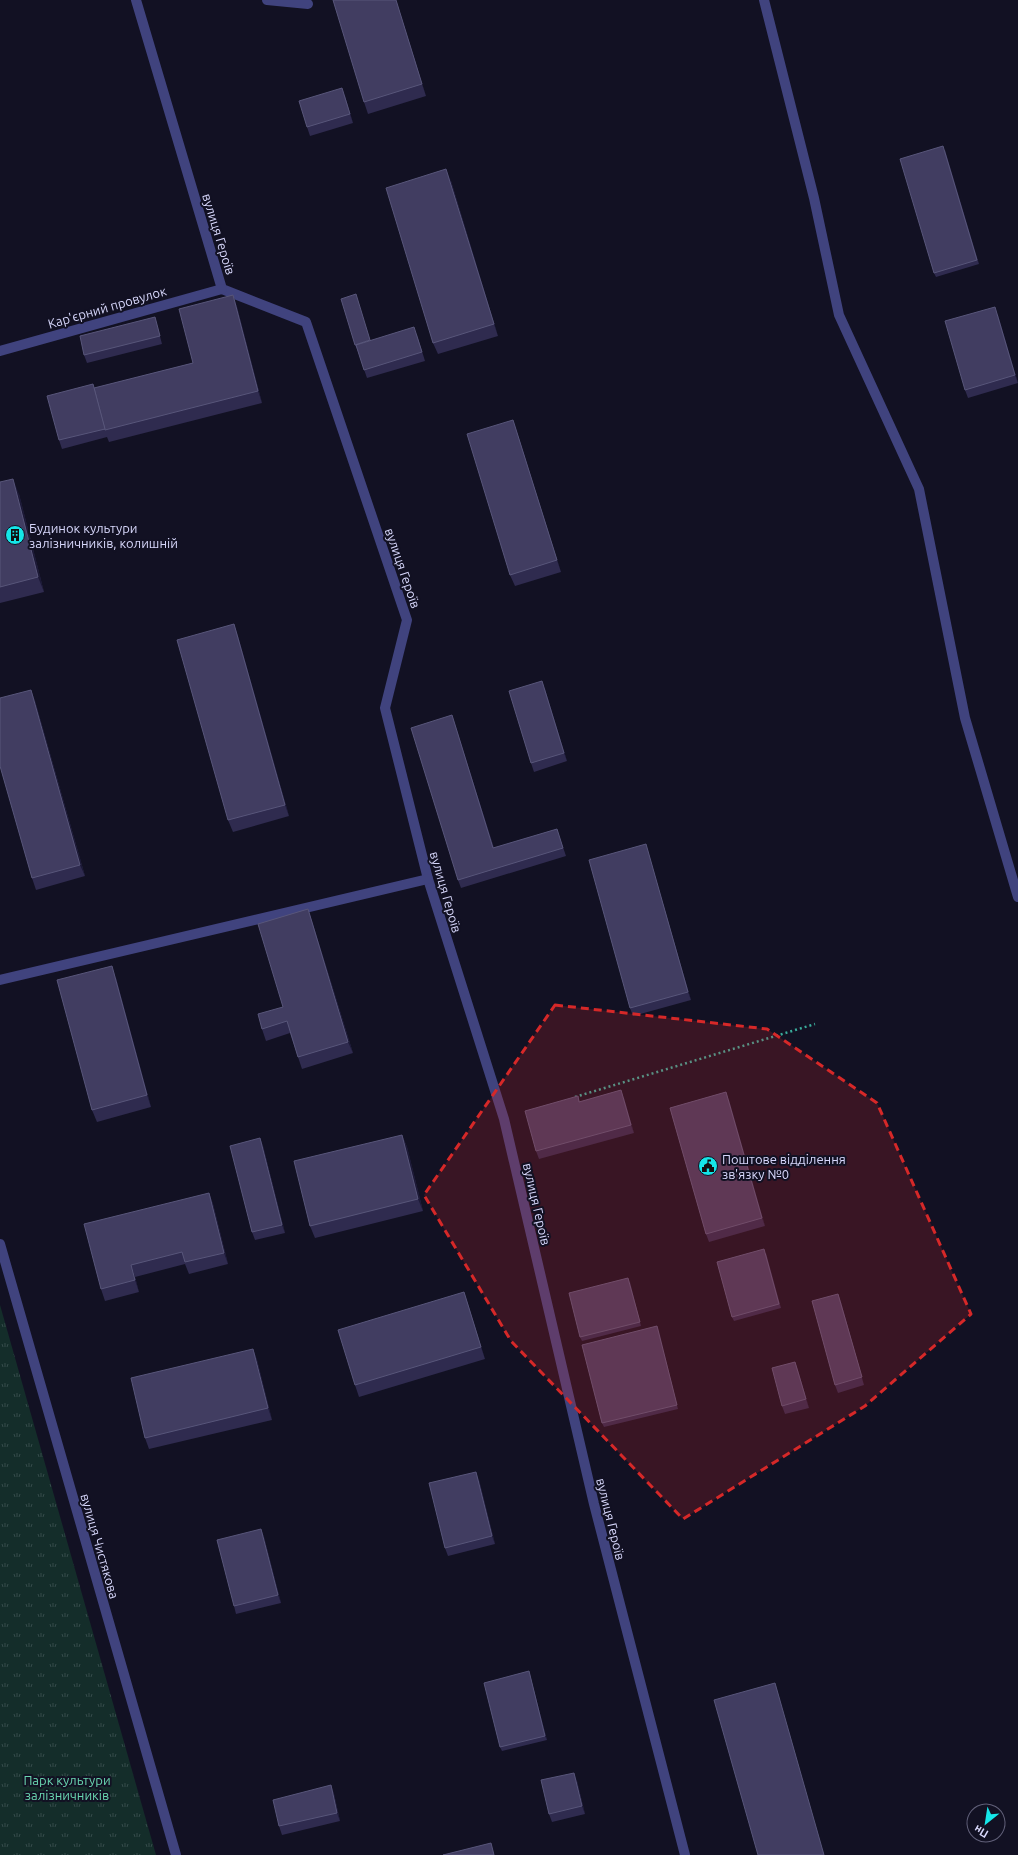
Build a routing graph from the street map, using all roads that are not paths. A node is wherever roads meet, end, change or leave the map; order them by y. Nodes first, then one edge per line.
1 (136, 0) edge
2 (267, 0) edge
3 (764, 0) edge
4 (308, 4) dead end
5 (222, 289) junction
6 (0, 351) edge
7 (428, 879) junction
8 (1018, 897) edge
9 (0, 980) edge
10 (0, 1244) edge
11 (176, 1855) edge
12 (685, 1855) edge

1 - 5 street, вулиця Героїв
2 - 4 street
3 - 8 street
5 - 6 street, Кар'єрний провулок
5 - 7 street, вулиця Героїв
7 - 9 street
7 - 12 street, вулиця Героїв
10 - 11 street, вулиця Чистякова

